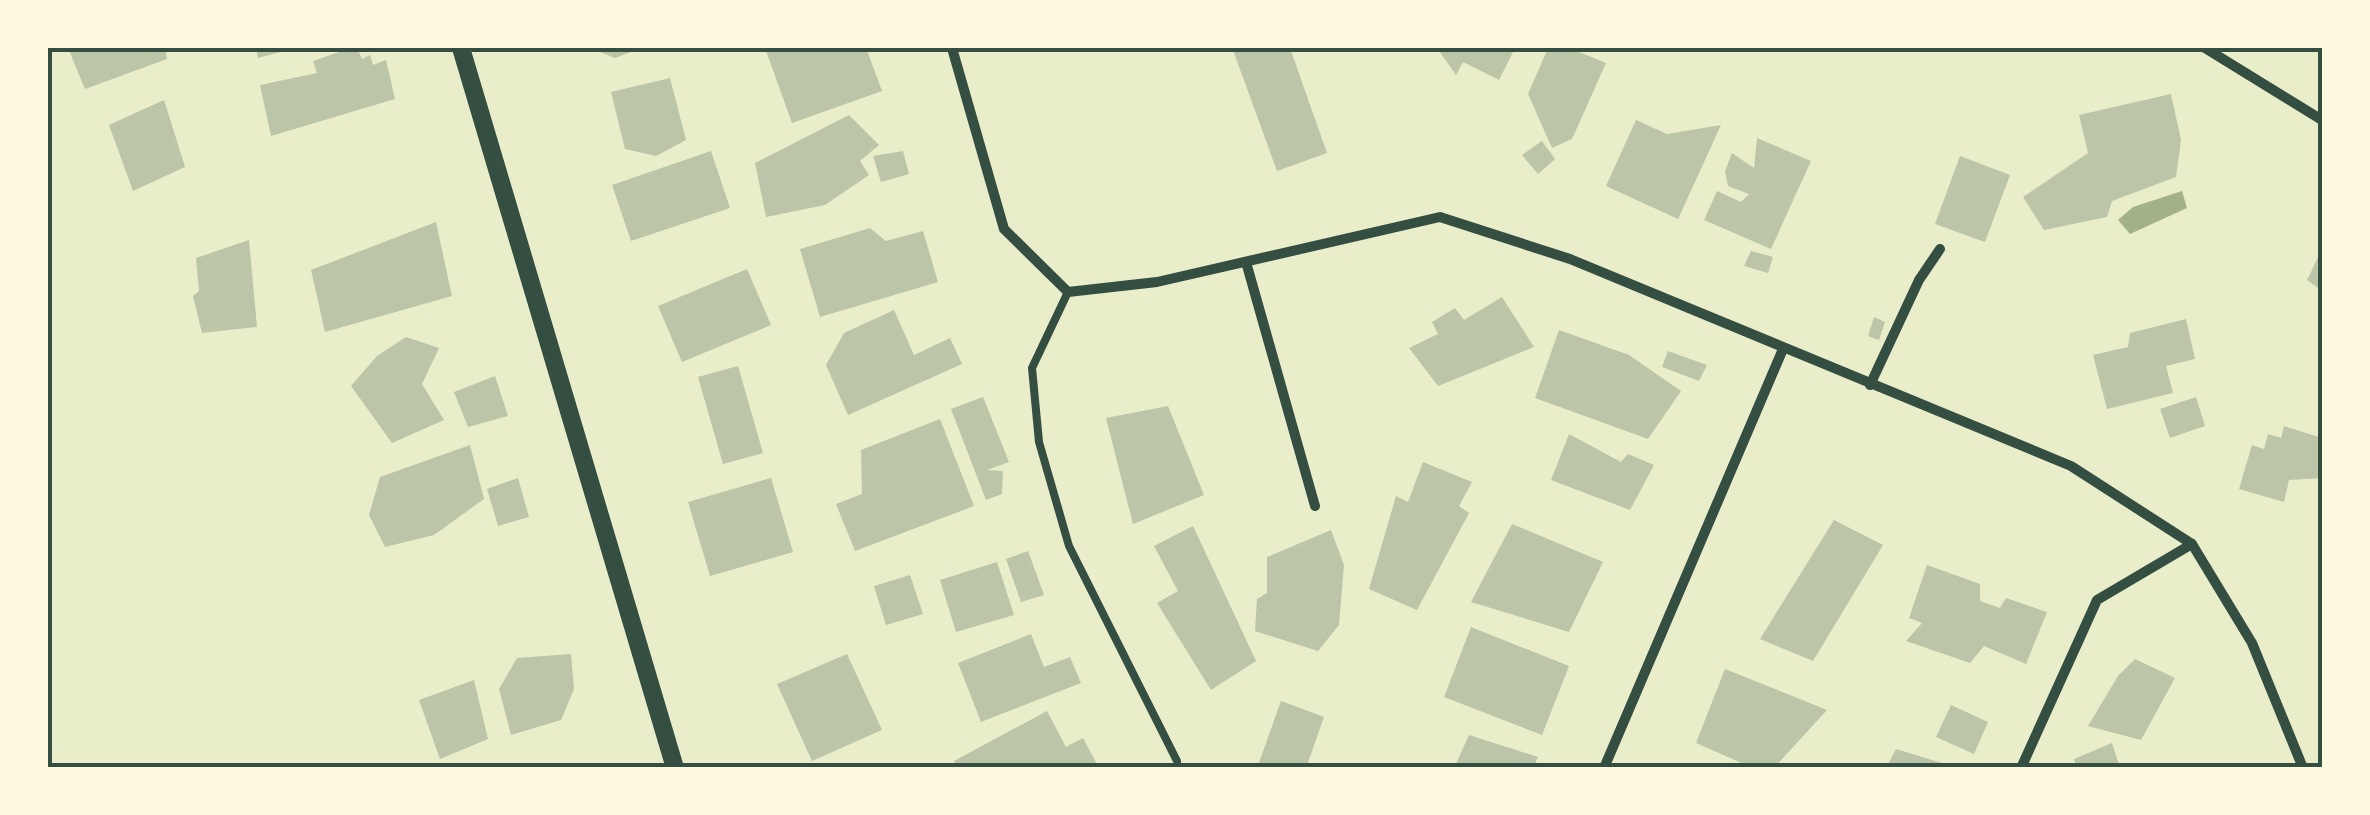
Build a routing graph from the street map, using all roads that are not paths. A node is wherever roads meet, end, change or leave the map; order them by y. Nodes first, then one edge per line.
1 (461, 48) edge
2 (952, 48) edge
3 (2205, 48) edge
4 (2322, 120) edge
5 (1940, 249) dead end
6 (1246, 262) junction
7 (1068, 292) junction
8 (1783, 349) junction
9 (1870, 384) junction
10 (1315, 506) dead end
11 (2192, 544) junction
12 (1176, 762) dead end
13 (675, 768) edge
14 (1604, 768) edge
15 (2021, 768) edge
16 (2303, 768) edge

1 - 13 street
2 - 7 street
3 - 4 street
5 - 9 street
6 - 7 street
6 - 8 street
6 - 10 street
7 - 12 lane
8 - 9 street
8 - 14 street
9 - 11 street
11 - 15 street
11 - 16 street

